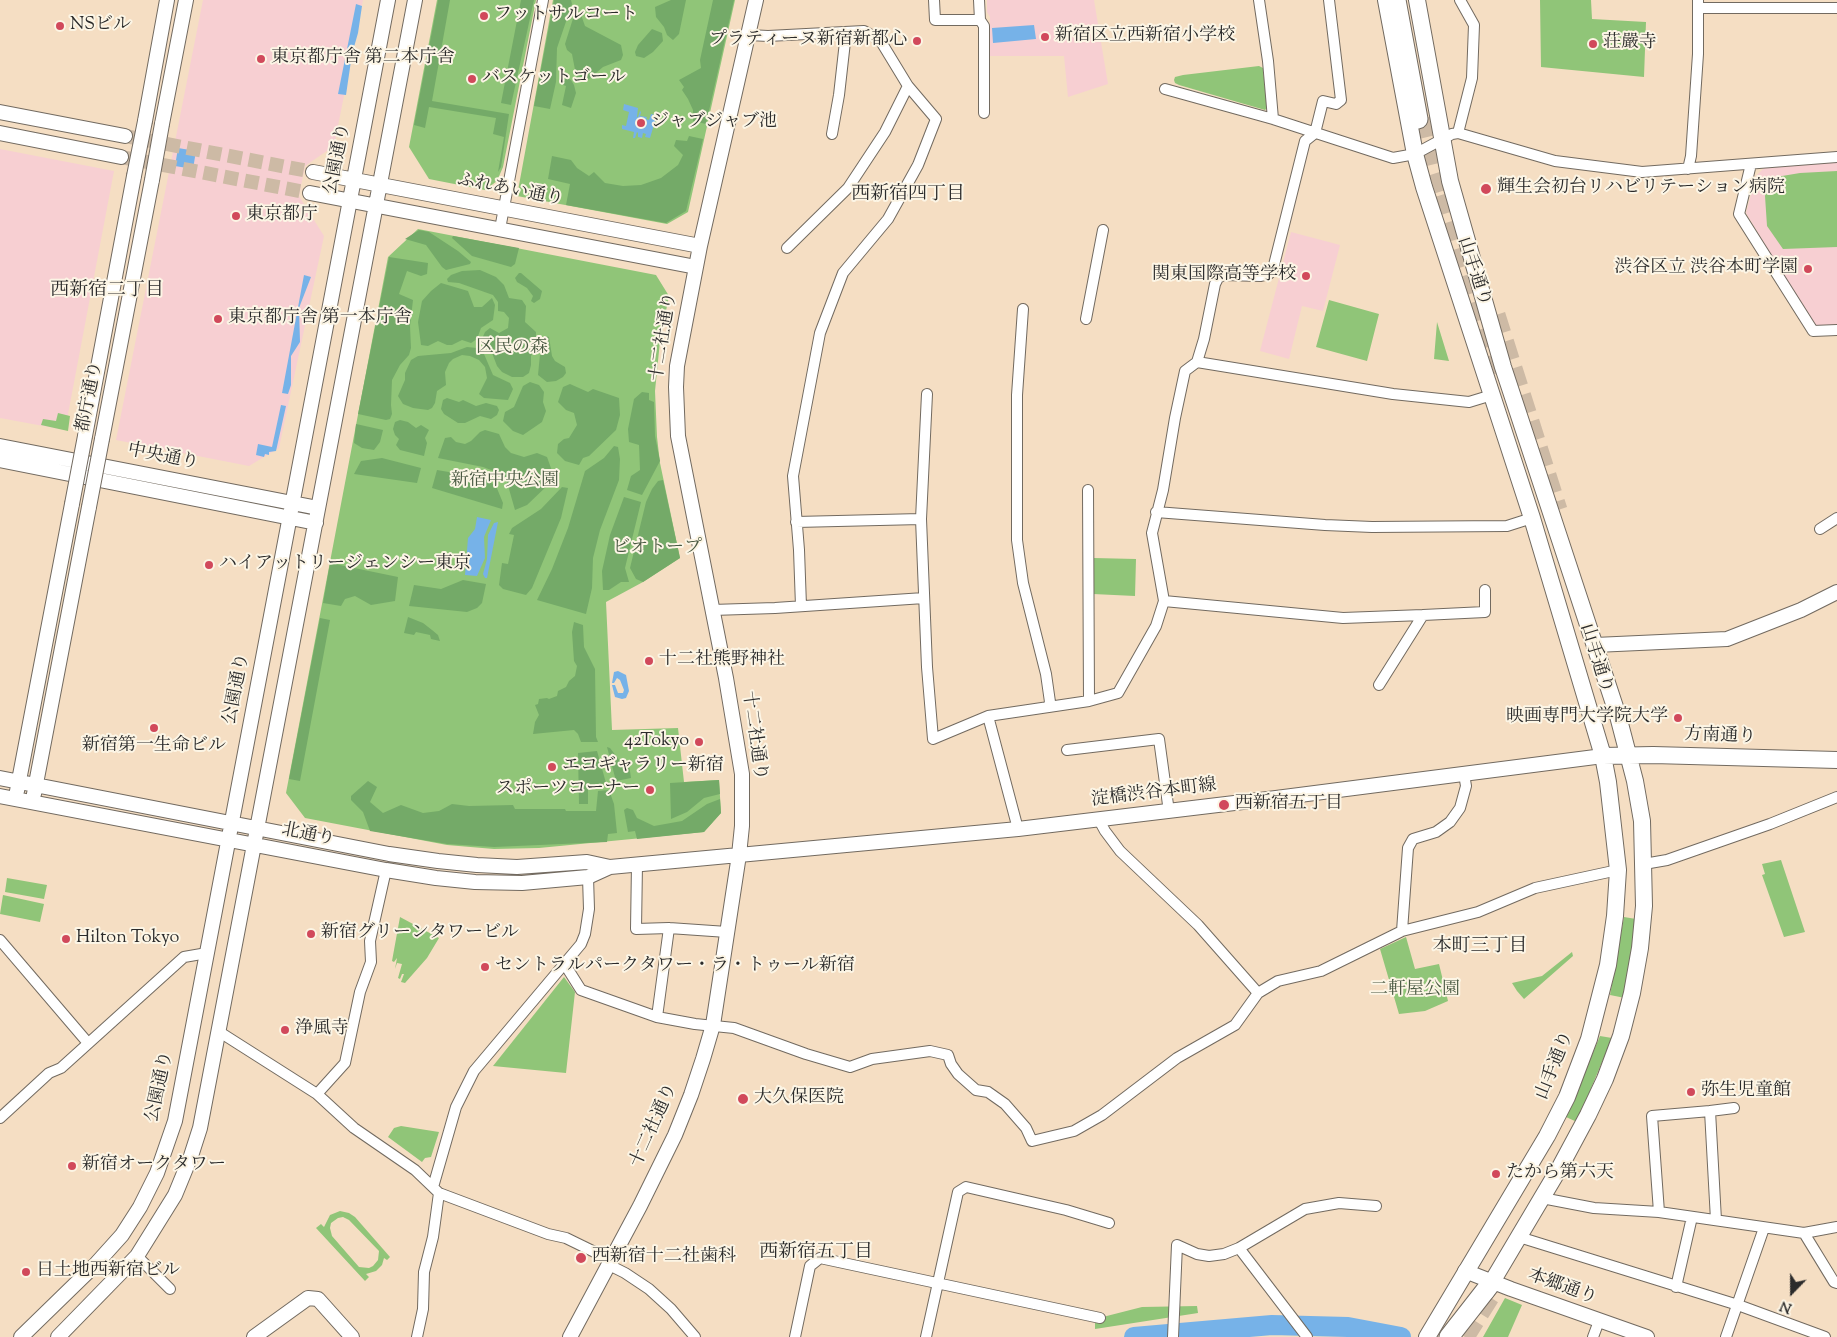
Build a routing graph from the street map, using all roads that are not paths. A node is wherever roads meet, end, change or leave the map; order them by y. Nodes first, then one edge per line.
1 (168, 0) edge
2 (186, 0) edge
3 (388, 0) edge
4 (415, 0) edge
5 (544, 0) edge
6 (756, 0) edge
7 (934, 0) edge
8 (979, 0) edge
9 (1259, 0) edge
10 (1329, 0) edge
11 (1386, 0) edge
12 (1396, 0) edge
13 (1403, 0) edge
14 (1417, 0) edge
15 (1460, 0) edge
16 (1698, 4) edge
17 (1837, 8) edge
18 (980, 20) junction
19 (846, 33) junction
20 (749, 35) junction
21 (908, 86) junction
22 (1165, 89) dead end
23 (0, 112) edge
24 (984, 113) dead end
25 (1273, 119) junction
26 (0, 133) edge
27 (1315, 133) junction
28 (1458, 133) junction
29 (832, 134) dead end
30 (125, 136) tunnel mouth
31 (1442, 140) junction
32 (1415, 154) junction
33 (121, 157) tunnel mouth
34 (1837, 157) edge
35 (1751, 164) junction
36 (1688, 169) junction
37 (313, 172) tunnel mouth
38 (354, 180) junction
39 (380, 185) junction
40 (310, 193) tunnel mouth
41 (350, 201) junction
42 (376, 206) junction
43 (504, 209) junction
44 (500, 229) junction
45 (1103, 230) dead end
46 (700, 246) junction
47 (787, 248) dead end
48 (696, 267) junction
49 (1023, 309) dead end
50 (1086, 319) dead end
51 (1837, 330) edge
52 (1197, 362) junction
53 (927, 394) dead end
54 (1492, 395) junction
55 (0, 446) edge
56 (0, 460) edge
57 (1088, 490) dead end
58 (292, 502) junction
59 (318, 508) junction
60 (1156, 512) junction
61 (290, 518) junction
62 (1532, 518) junction
63 (1837, 518) edge
64 (921, 520) junction
65 (796, 522) junction
66 (316, 523) junction
67 (1820, 529) dead end
68 (1485, 590) dead end
69 (1837, 592) edge
70 (924, 598) junction
71 (1164, 601) junction
72 (801, 606) junction
73 (712, 610) junction
74 (1423, 615) junction
75 (1595, 645) junction
76 (1379, 686) dead end
77 (1089, 701) junction
78 (1048, 707) junction
79 (988, 716) junction
80 (1067, 750) dead end
81 (1630, 755) junction
82 (1603, 756) junction
83 (1837, 760) edge
84 (1464, 774) junction
85 (0, 778) edge
86 (19, 782) junction
87 (36, 785) junction
88 (0, 796) edge
89 (1837, 797) edge
90 (16, 799) junction
91 (32, 802) junction
92 (1169, 812) junction
93 (1100, 820) junction
94 (231, 823) junction
95 (257, 828) junction
96 (1018, 829) junction
97 (228, 840) junction
98 (254, 845) junction
99 (739, 855) junction
100 (637, 864) junction
101 (1644, 864) junction
102 (610, 867) junction
103 (386, 870) junction
104 (1618, 870) junction
105 (588, 877) junction
106 (669, 928) junction
107 (727, 932) junction
108 (1402, 932) junction
109 (0, 940) edge
110 (207, 952) junction
111 (564, 964) junction
112 (1258, 993) junction
113 (657, 1017) junction
114 (713, 1024) junction
115 (218, 1031) junction
116 (88, 1043) junction
117 (317, 1094) junction
118 (1734, 1108) dead end
119 (1710, 1111) junction
120 (0, 1118) edge
121 (436, 1190) junction
122 (1542, 1198) junction
123 (1376, 1206) dead end
124 (1659, 1212) junction
125 (1692, 1217) junction
126 (1716, 1220) junction
127 (1109, 1223) dead end
128 (1837, 1227) edge
129 (1764, 1228) junction
130 (1804, 1233) junction
131 (1519, 1237) junction
132 (1238, 1248) junction
133 (137, 1256) junction
134 (610, 1262) junction
135 (1465, 1271) junction
136 (1492, 1282) junction
137 (938, 1283) junction
138 (1837, 1283) edge
139 (1676, 1287) junction
140 (170, 1289) dead end
141 (1738, 1305) junction
142 (1100, 1318) dead end
143 (1599, 1321) junction
144 (1430, 1333) edge
145 (1456, 1335) edge
146 (21, 1337) edge
147 (58, 1337) edge
148 (254, 1337) edge
149 (352, 1337) edge
150 (417, 1337) edge
151 (570, 1337) edge
152 (695, 1337) edge
153 (794, 1337) edge
154 (926, 1337) edge
155 (1173, 1337) edge
156 (1307, 1337) edge
157 (1593, 1337) edge
158 (1647, 1337) edge
159 (1726, 1337) edge
160 (1823, 1337) edge

1 - 86 main road, 都庁通り, bridge
2 - 87 main road, 都庁通り, bridge
3 - 38 main road, 公園通り
4 - 39 main road
5 - 43 street
6 - 20 main road, 十二社通り
7 - 18 street
8 - 18 street
9 - 25 street
10 - 27 street
11 - 32 main road, 山手通り
12 - 13 highway
14 - 31 main road, 山手通り
15 - 28 street
16 - 17 street
16 - 36 street
18 - 24 street
19 - 20 street
19 - 21 street
19 - 29 street
20 - 46 main road, 十二社通り
21 - 47 street
21 - 65 street
22 - 25 street
23 - 30 main road
25 - 27 street
26 - 33 main road
27 - 32 street
27 - 52 street
28 - 31 street
28 - 36 street
31 - 32 street
31 - 75 main road, 山手通り
32 - 54 main road, 山手通り
34 - 35 street
35 - 36 street
35 - 51 street
37 - 38 main road, ふれあい通り
38 - 39 main road, ふれあい通り
38 - 41 main road, 公園通り
39 - 42 main road
39 - 43 main road, ふれあい通り
40 - 41 main road
41 - 42 main road
41 - 58 main road, 公園通り
42 - 44 main road
42 - 59 main road
43 - 44 street
43 - 46 main road, ふれあい通り
44 - 48 main road
45 - 50 street
46 - 48 main road, 十二社通り
48 - 73 main road, 十二社通り
49 - 78 street
52 - 54 street
52 - 60 street
53 - 64 street
54 - 62 main road, 山手通り
55 - 58 main road, 中央通り
56 - 61 main road, 中央通り
57 - 77 street
58 - 59 main road, 中央通り
58 - 61 main road, 公園通り
59 - 66 main road
60 - 62 street
60 - 71 street
61 - 66 main road, 中央通り
61 - 94 main road, 公園通り
62 - 82 main road, 山手通り
63 - 67 street
64 - 65 street
64 - 70 street
65 - 72 street
66 - 95 main road
68 - 74 street
69 - 75 main road
70 - 72 street
70 - 79 street
71 - 74 street
71 - 77 street
72 - 73 street
73 - 99 main road, 十二社通り
74 - 76 street
75 - 81 main road, 山手通り
77 - 78 street
78 - 79 street
79 - 96 street
80 - 92 street
81 - 82 main road, 方南通り
81 - 83 main road, 方南通り
81 - 101 main road, 山手通り
82 - 84 main road, 淀橋渋谷本町線
82 - 104 main road, 山手通り
84 - 92 main road, 淀橋渋谷本町線
84 - 108 street
85 - 86 main road, 北通り
86 - 87 main road, 北通り
86 - 90 main road, 都庁通り
87 - 91 main road, 都庁通り
87 - 94 main road, 北通り
88 - 90 main road, 北通り
89 - 101 street
90 - 91 main road, 北通り
91 - 97 main road, 北通り
92 - 93 main road, 淀橋渋谷本町線
93 - 96 main road, 淀橋渋谷本町線
93 - 112 street
94 - 95 main road, 北通り
94 - 97 main road, 公園通り
95 - 98 main road
95 - 102 main road, 北通り
96 - 99 main road, 淀橋渋谷本町線
97 - 98 main road, 北通り
97 - 110 main road, 公園通り
98 - 103 main road, 北通り
98 - 115 main road
99 - 100 main road, 北通り
99 - 107 main road, 十二社通り
100 - 102 main road, 北通り
100 - 106 street
101 - 122 main road, 山手通り
102 - 105 main road, 北通り
103 - 105 main road, 北通り
103 - 117 street
104 - 108 street
104 - 135 main road, 山手通り
105 - 111 street
106 - 107 street
106 - 113 street
107 - 114 main road, 十二社通り
108 - 112 street
109 - 116 street
110 - 116 street
110 - 146 main road, 公園通り
111 - 113 street
111 - 121 street
112 - 114 street
113 - 114 street
114 - 134 main road, 十二社通り
115 - 117 street
115 - 133 main road
116 - 120 street
117 - 121 street
118 - 119 street
119 - 124 street
119 - 126 street
121 - 134 street
121 - 150 street
122 - 124 street
122 - 131 main road, 山手通り
123 - 132 street
124 - 125 street
125 - 126 street
125 - 139 street
126 - 129 street
127 - 137 street
128 - 130 street
129 - 130 street
129 - 141 street
130 - 138 street
131 - 136 main road, 山手通り
131 - 139 street
132 - 155 street
132 - 156 street
133 - 140 street
133 - 147 main road
134 - 151 main road, 十二社通り
134 - 152 street
135 - 136 main road, 本郷通り
135 - 144 main road, 山手通り
136 - 143 main road, 本郷通り
136 - 145 highway
137 - 142 street
137 - 153 street
137 - 154 street
139 - 141 street
141 - 159 street
141 - 160 street
143 - 157 street
143 - 158 main road, 本郷通り
148 - 149 main road

